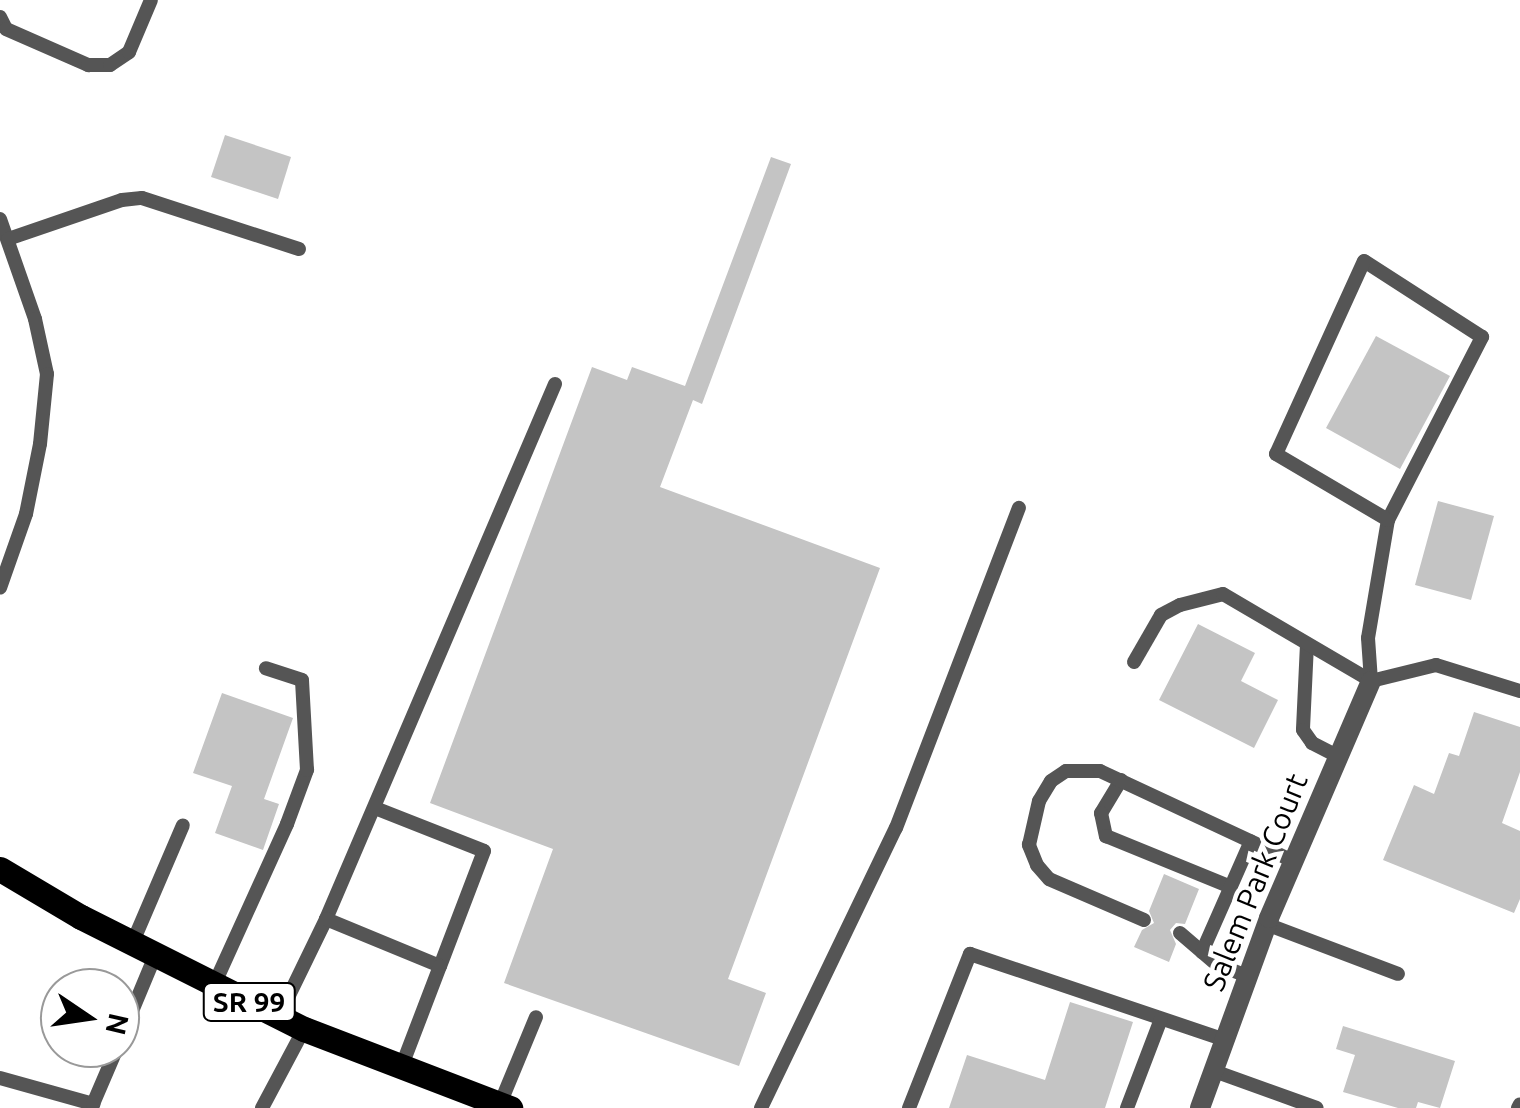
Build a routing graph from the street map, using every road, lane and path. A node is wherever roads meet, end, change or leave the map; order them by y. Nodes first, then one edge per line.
1 (151, 0) edge
2 (0, 17) edge
3 (0, 218) edge
4 (8, 239) junction
5 (300, 248) dead end
6 (555, 384) dead end
7 (1018, 508) dead end
8 (1388, 520) junction
9 (0, 588) edge
10 (1306, 644) junction
11 (1134, 662) dead end
12 (266, 668) dead end
13 (1371, 680) junction
14 (1520, 690) edge
15 (1338, 756) junction
16 (1121, 780) junction
17 (375, 808) junction
18 (183, 825) dead end
19 (1251, 841) junction
20 (1293, 860) junction
21 (0, 869) edge
22 (1231, 887) junction
23 (326, 919) junction
24 (1144, 920) dead end
25 (1266, 924) junction
26 (1180, 933) dead end
27 (144, 950) junction
28 (1202, 952) junction
29 (440, 966) junction
30 (139, 968) edge
31 (1398, 974) dead end
32 (1248, 976) junction
33 (214, 985) junction
34 (278, 1016) junction
35 (536, 1017) dead end
36 (1161, 1019) junction
37 (304, 1029) junction
38 (1225, 1040) junction
39 (108, 1068) edge
40 (401, 1068) junction
41 (1214, 1071) junction
42 (0, 1078) edge
43 (92, 1106) edge
44 (505, 1106) edge
45 (262, 1108) edge
46 (761, 1108) edge
47 (909, 1108) edge
48 (1127, 1108) edge
49 (1200, 1108) edge
50 (1318, 1108) edge

1 - 2 lane
3 - 4 lane
4 - 5 lane
4 - 9 lane
6 - 17 lane
7 - 46 lane
8 - 8 lane
8 - 13 lane
10 - 11 lane
10 - 13 lane
10 - 15 lane
12 - 33 lane
13 - 14 lane
13 - 15 street, Salem Park Court
15 - 20 street, Salem Park Court
16 - 19 lane
16 - 22 lane
16 - 24 lane
17 - 23 lane
17 - 29 lane
18 - 27 lane
19 - 20 lane
19 - 22 lane
20 - 25 street, Salem Park Court
21 - 27 main road, SR 99
22 - 28 lane
23 - 29 lane
23 - 34 lane
25 - 31 lane
25 - 32 street, Salem Park Court
26 - 28 lane
27 - 30 lane
27 - 33 main road, SR 99
28 - 32 lane
29 - 40 lane
32 - 38 street, Salem Park Court
33 - 34 main road, SR 99
34 - 37 main road, SR 99
35 - 44 lane
36 - 38 lane
36 - 47 lane
36 - 48 lane
37 - 40 main road, SR 99
37 - 45 lane
38 - 41 street, Salem Park Court
39 - 43 lane
40 - 44 main road, SR 99
41 - 49 street, Salem Park Court
41 - 50 lane
42 - 43 lane

